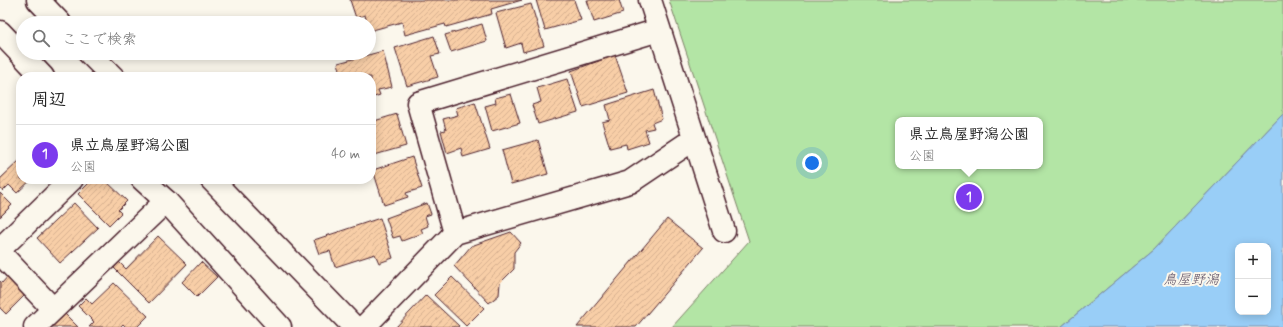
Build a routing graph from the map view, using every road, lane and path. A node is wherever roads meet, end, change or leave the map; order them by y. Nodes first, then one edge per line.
1 (38, 0) edge
2 (650, 0) edge
3 (53, 16) edge
4 (659, 30) junction
5 (0, 32) edge
6 (16, 49) edge
7 (27, 60) edge
8 (96, 60) edge
9 (38, 72) edge
10 (108, 72) edge
11 (694, 139) junction
12 (67, 184) edge
13 (147, 184) edge
14 (216, 184) edge
15 (166, 202) junction
16 (724, 231) dead end
17 (455, 233) junction
18 (0, 249) edge
19 (0, 253) edge
20 (53, 309) junction
21 (35, 327) edge
22 (280, 327) edge
23 (354, 327) edge
24 (364, 327) edge

1 - 3 street
2 - 4 street
4 - 11 street
4 - 17 street
5 - 6 street
7 - 9 street
8 - 10 street
11 - 16 street
11 - 17 street
12 - 18 street
13 - 15 street
14 - 23 street
15 - 20 street
15 - 22 street
17 - 24 street
19 - 20 street
20 - 21 street

